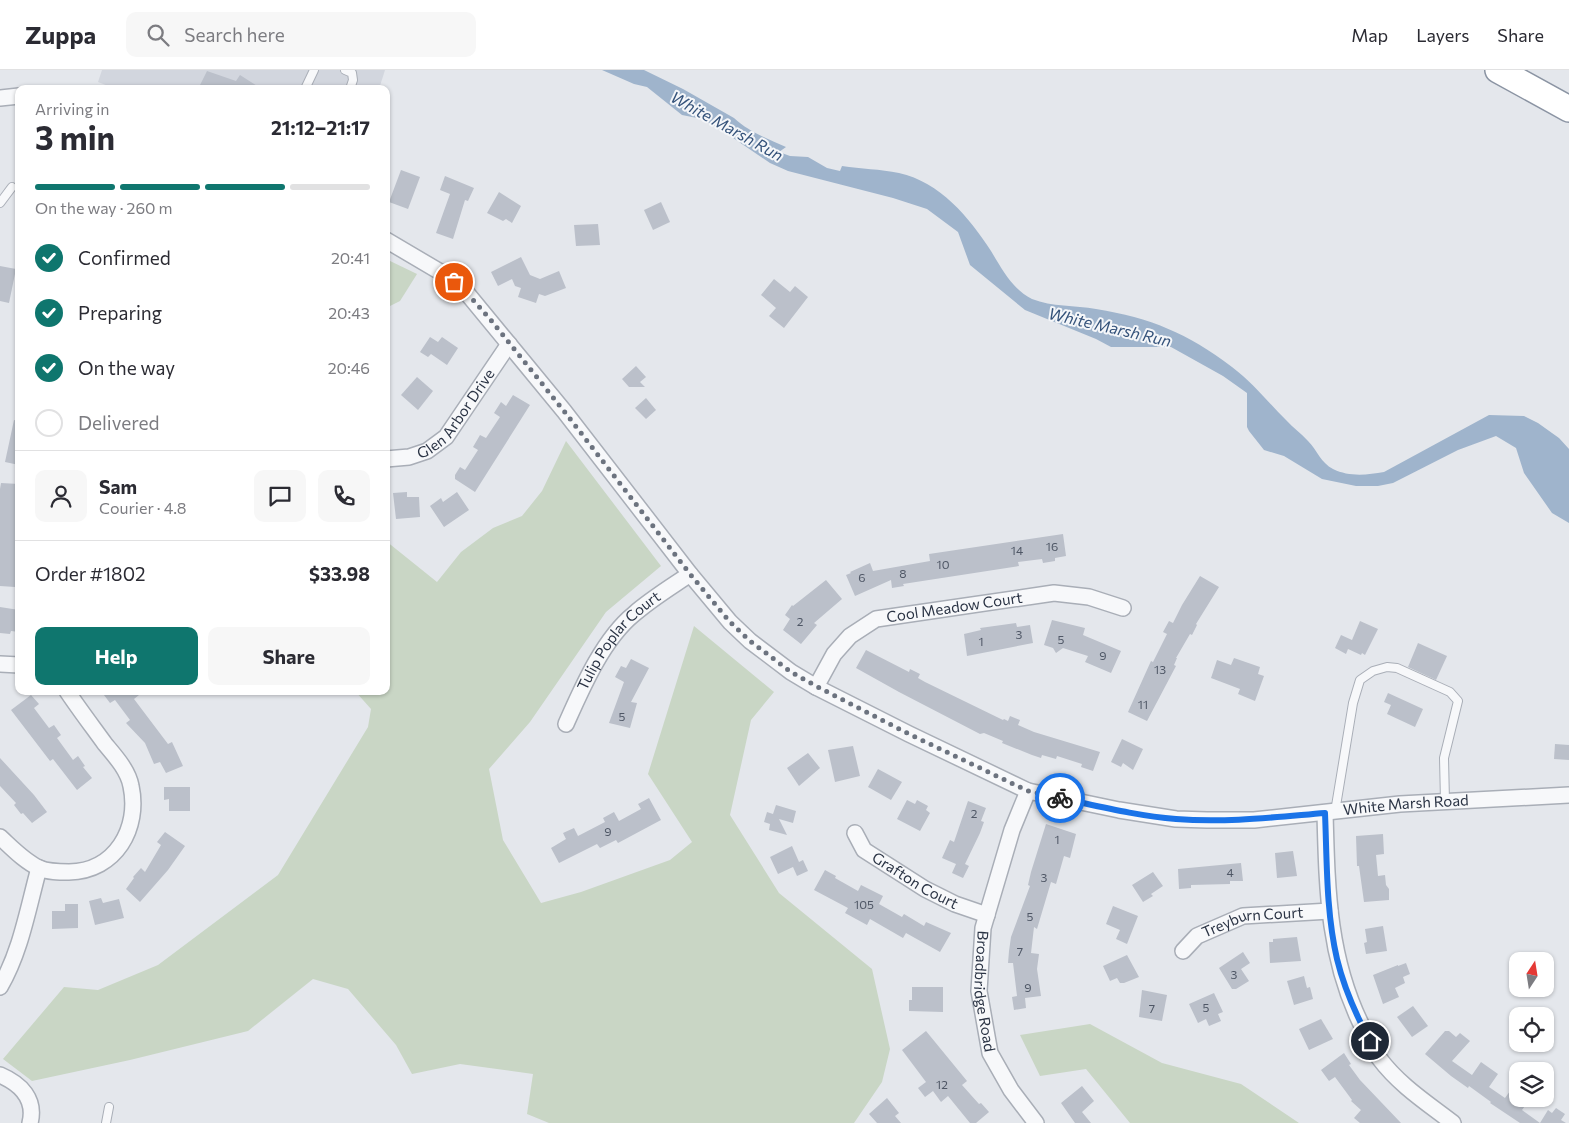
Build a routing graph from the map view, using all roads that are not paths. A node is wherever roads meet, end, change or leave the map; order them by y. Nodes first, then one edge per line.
1 (314, 70) edge
2 (344, 70) edge
3 (1498, 70) edge
4 (308, 85) edge
5 (351, 85) edge
6 (15, 96) edge
7 (0, 98) edge
8 (1569, 109) edge
9 (12, 187) dead end
10 (0, 203) edge
11 (390, 242) edge
12 (509, 344) junction
13 (390, 458) edge
14 (690, 574) junction
15 (1123, 608) dead end
16 (0, 664) edge
17 (15, 665) edge
18 (816, 686) junction
19 (70, 695) edge
20 (566, 724) dead end
21 (1028, 791) junction
22 (1569, 795) edge
23 (1445, 801) junction
24 (1330, 812) junction
25 (855, 833) dead end
26 (0, 837) edge
27 (39, 868) junction
28 (1330, 912) junction
29 (986, 915) junction
30 (1184, 951) dead end
31 (0, 987) edge
32 (0, 1075) edge
33 (109, 1108) dead end
34 (30, 1123) edge
35 (106, 1123) edge
36 (1036, 1123) edge
37 (1453, 1123) edge

1 - 4 lane
2 - 5 lane
3 - 8 highway
6 - 7 street
9 - 10 lane
11 - 12 street, White Marsh Road
12 - 13 street, Glen Arbor Drive
12 - 14 street, White Marsh Road
14 - 18 street, White Marsh Road
14 - 20 street, Tulip Poplar Court
15 - 18 street, Cool Meadow Court
16 - 17 street
18 - 21 street, White Marsh Road
19 - 27 street
21 - 24 street, White Marsh Road
21 - 29 street, Broadbridge Road
22 - 23 street, White Marsh Road
23 - 24 street, White Marsh Road
23 - 24 lane
24 - 28 street
25 - 29 street, Grafton Court
26 - 27 street
27 - 31 street
28 - 30 street, Treyburn Court
28 - 37 street
29 - 36 street, Broadbridge Road
32 - 34 street
33 - 35 lane

